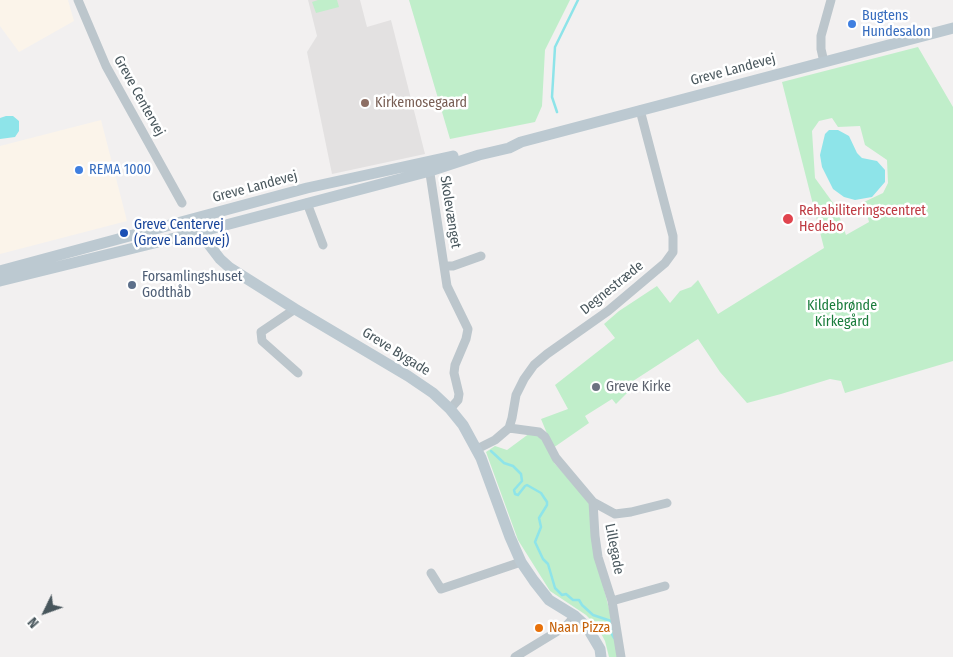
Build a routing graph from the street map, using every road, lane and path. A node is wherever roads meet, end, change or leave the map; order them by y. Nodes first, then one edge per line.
1 (78, 0) edge
2 (830, 0) edge
3 (953, 28) edge
4 (824, 62) junction
5 (640, 110) junction
6 (428, 166) junction
7 (182, 203) dead end
8 (307, 203) junction
9 (197, 218) junction
10 (203, 231) junction
11 (323, 246) dead end
12 (481, 256) dead end
13 (445, 266) junction
14 (0, 271) edge
15 (0, 281) edge
16 (295, 309) junction
17 (298, 373) dead end
18 (450, 409) junction
19 (509, 428) junction
20 (477, 449) junction
21 (593, 502) junction
22 (667, 503) dead end
23 (521, 562) junction
24 (431, 572) dead end
25 (665, 586) dead end
26 (612, 601) junction
27 (575, 616) junction
28 (515, 657) edge
29 (601, 657) edge
30 (621, 657) edge

1 - 7 street, Greve Centervej
2 - 4 street
3 - 4 street, Greve Landevej
4 - 5 street, Greve Landevej
5 - 6 street, Greve Landevej
5 - 19 street, Degnestræde
6 - 8 street, Greve Landevej
6 - 9 street, Greve Landevej
6 - 13 street, Skolevænget
8 - 10 street, Greve Landevej
8 - 11 street, Greve Landevej
9 - 10 street, Greve Bygade
9 - 14 street, Greve Landevej
10 - 15 street, Greve Landevej
10 - 16 street, Greve Bygade
12 - 13 street, Skolevænget
13 - 18 street, Skolevænget
16 - 17 street
16 - 18 street, Greve Bygade
18 - 20 street, Greve Bygade
19 - 20 street
19 - 21 street
20 - 23 street, Greve Bygade
21 - 22 street
21 - 26 street, Lillegade
23 - 24 street
23 - 27 street, Greve Bygade
25 - 26 street
26 - 30 street, Lillegade
27 - 28 street
27 - 29 street, Greve Bygade

